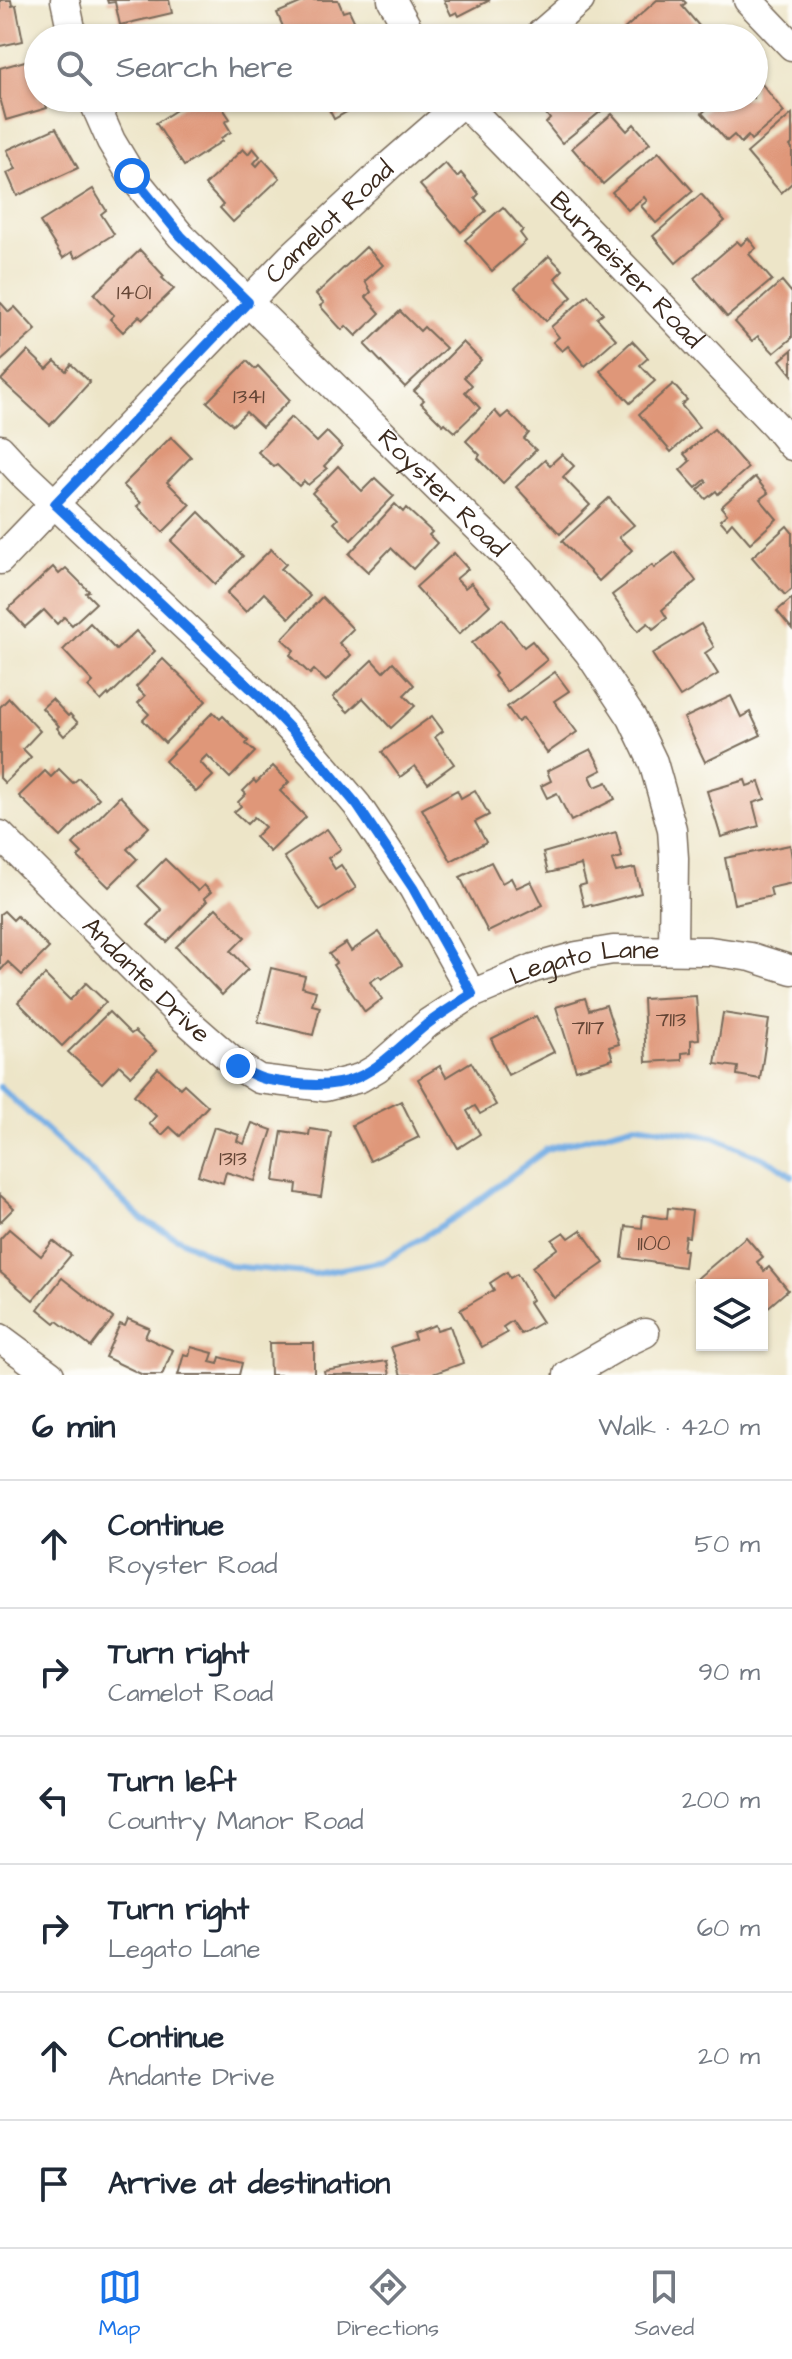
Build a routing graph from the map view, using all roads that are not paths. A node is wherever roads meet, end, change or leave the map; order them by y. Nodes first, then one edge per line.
1 (65, 0) edge
2 (392, 0) edge
3 (580, 0) edge
4 (748, 0) edge
5 (70, 24) edge
6 (405, 24) edge
7 (552, 24) edge
8 (792, 46) edge
9 (98, 112) edge
10 (449, 112) edge
11 (476, 112) edge
12 (248, 302) junction
13 (792, 446) edge
14 (0, 449) edge
15 (55, 504) junction
16 (0, 560) edge
17 (0, 835) edge
18 (673, 949) junction
19 (792, 970) edge
20 (472, 994) junction
21 (313, 1087) joint
22 (645, 1333) dead end
23 (0, 1338) edge
24 (50, 1375) edge
25 (568, 1375) edge

1 - 5 street
2 - 6 street
3 - 7 street
4 - 8 street
9 - 12 street, Royster Road
10 - 12 street, Camelot Road
11 - 13 street, Burmeister Road
12 - 15 street, Camelot Road
12 - 18 street, Royster Road
14 - 15 street
15 - 16 street, Camelot Road
15 - 20 street
17 - 21 street, Andante Drive
18 - 19 street, Legato Lane
18 - 20 street, Legato Lane
20 - 21 street, Legato Lane
22 - 25 street
23 - 24 street

